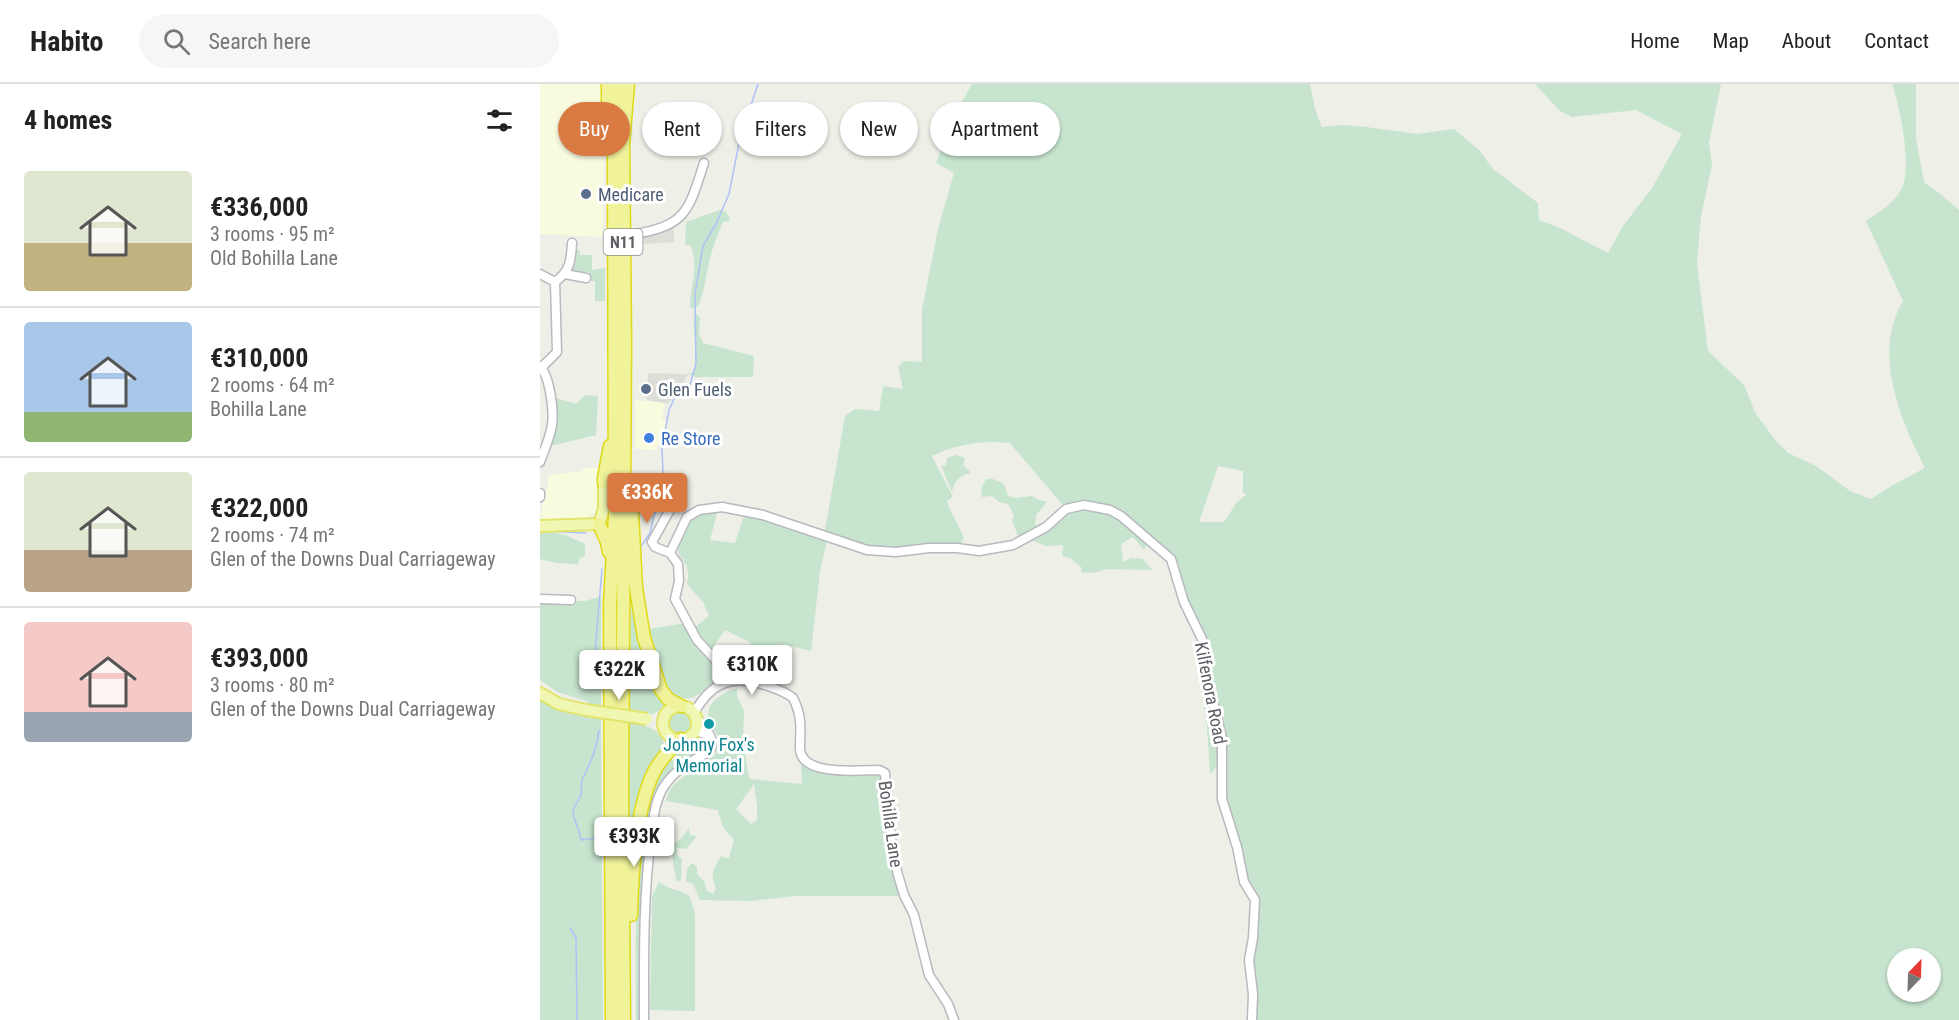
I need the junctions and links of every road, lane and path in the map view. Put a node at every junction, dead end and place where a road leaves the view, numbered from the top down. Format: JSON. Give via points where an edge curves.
{"nodes":[{"id":1,"x":608,"y":84,"type":"edge"},
{"id":2,"x":618,"y":84,"type":"edge"},
{"id":3,"x":628,"y":84,"type":"edge"},
{"id":4,"x":636,"y":84,"type":"edge"},
{"id":5,"x":704,"y":163,"type":"dead end"},
{"id":6,"x":614,"y":182,"type":"junction"},
{"id":7,"x":630,"y":235,"type":"junction"},
{"id":8,"x":572,"y":243,"type":"dead end"},
{"id":9,"x":540,"y":274,"type":"edge"},
{"id":10,"x":566,"y":274,"type":"junction"},
{"id":11,"x":586,"y":278,"type":"dead end"},
{"id":12,"x":555,"y":282,"type":"junction"},
{"id":13,"x":557,"y":352,"type":"junction"},
{"id":14,"x":568,"y":354,"type":"dead end"},
{"id":15,"x":541,"y":366,"type":"edge"},
{"id":16,"x":620,"y":405,"type":"junction"},
{"id":17,"x":540,"y":462,"type":"edge"},
{"id":18,"x":604,"y":483,"type":"joint"},
{"id":19,"x":672,"y":506,"type":"dead end"},
{"id":20,"x":599,"y":524,"type":"junction"},
{"id":21,"x":540,"y":526,"type":"edge"},
{"id":22,"x":670,"y":553,"type":"junction"},
{"id":23,"x":540,"y":599,"type":"edge"},
{"id":24,"x":571,"y":600,"type":"dead end"},
{"id":25,"x":610,"y":604,"type":"junction"},
{"id":26,"x":734,"y":680,"type":"junction"},
{"id":27,"x":540,"y":693,"type":"edge"},
{"id":28,"x":681,"y":706,"type":"junction"},
{"id":29,"x":695,"y":715,"type":"junction"},
{"id":30,"x":663,"y":723,"type":"junction"},
{"id":31,"x":695,"y":730,"type":"junction"},
{"id":32,"x":709,"y":736,"type":"junction"},
{"id":33,"x":681,"y":740,"type":"junction"},
{"id":34,"x":624,"y":991,"type":"junction"},
{"id":35,"x":612,"y":1020,"type":"edge"},
{"id":36,"x":624,"y":1020,"type":"edge"},
{"id":37,"x":644,"y":1020,"type":"edge"},
{"id":38,"x":954,"y":1020,"type":"edge"},
{"id":39,"x":1252,"y":1020,"type":"edge"}],
"edges":[{"from":1,"to":6,"type":"highway","number":"N11","via":[[609,158]]},
{"from":2,"to":6,"type":"highway","number":"N11"},
{"from":3,"to":16,"type":"highway","number":"N11","via":[[623,144]]},
{"from":4,"to":7,"type":"highway","number":"N11","via":[[629,168]]},
{"from":5,"to":7,"type":"street","via":[[685,213],[676,221]]},
{"from":6,"to":16,"type":"highway","number":"N11"},
{"from":7,"to":28,"type":"highway","number":"N11","via":[[629,453],[638,611],[661,690]]},
{"from":8,"to":10,"type":"street"},
{"from":9,"to":12,"type":"street"},
{"from":10,"to":11,"type":"street"},
{"from":10,"to":12,"type":"street"},
{"from":12,"to":13,"type":"street"},
{"from":13,"to":14,"type":"street"},
{"from":13,"to":15,"type":"street"},
{"from":15,"to":17,"type":"street","via":[[549,383],[552,425]]},
{"from":16,"to":18,"type":"highway","number":"N11"},
{"from":16,"to":25,"type":"highway","number":"N11"},
{"from":16,"to":34,"type":"highway","number":"N11"},
{"from":18,"to":20,"type":"main road","via":[[604,509]]},
{"from":19,"to":22,"type":"street","via":[[652,542]]},
{"from":20,"to":21,"type":"main road"},
{"from":20,"to":25,"type":"highway","number":"N11","via":[[609,549]]},
{"from":22,"to":26,"type":"street","via":[[680,571],[677,605],[697,640]]},
{"from":22,"to":39,"type":"street","name":"Kilfenora Road","via":[[683,522],[691,513],[707,507],[763,515],[867,549],[896,552],[949,548],[978,551],[1013,545],[1046,527],[1066,509],[1084,505],[1121,516],[1171,559],[1184,602],[1202,639],[1222,738],[1222,799],[1244,882],[1255,900],[1249,960]]},
{"from":23,"to":24,"type":"street"},
{"from":25,"to":35,"type":"highway","number":"N11"},
{"from":26,"to":29,"type":"street","via":[[711,690]]},
{"from":26,"to":38,"type":"street","name":"Bohilla Lane","via":[[763,684],[794,698],[801,717],[800,751],[812,766],[885,773],[898,875],[914,915],[929,975]]},
{"from":27,"to":30,"type":"main road","bridge":true,"via":[[559,704]]},
{"from":28,"to":29,"type":"main road"},
{"from":28,"to":30,"type":"main road","via":[[667,712]]},
{"from":29,"to":31,"type":"main road"},
{"from":29,"to":32,"type":"street"},
{"from":30,"to":33,"type":"main road","via":[[668,734]]},
{"from":31,"to":32,"type":"street"},
{"from":31,"to":33,"type":"main road"},
{"from":32,"to":37,"type":"street","via":[[709,752],[679,770],[665,784],[653,823],[645,896]]},
{"from":33,"to":34,"type":"highway","number":"N11","via":[[656,769],[644,804]]},
{"from":34,"to":36,"type":"highway","number":"N11"}]}
